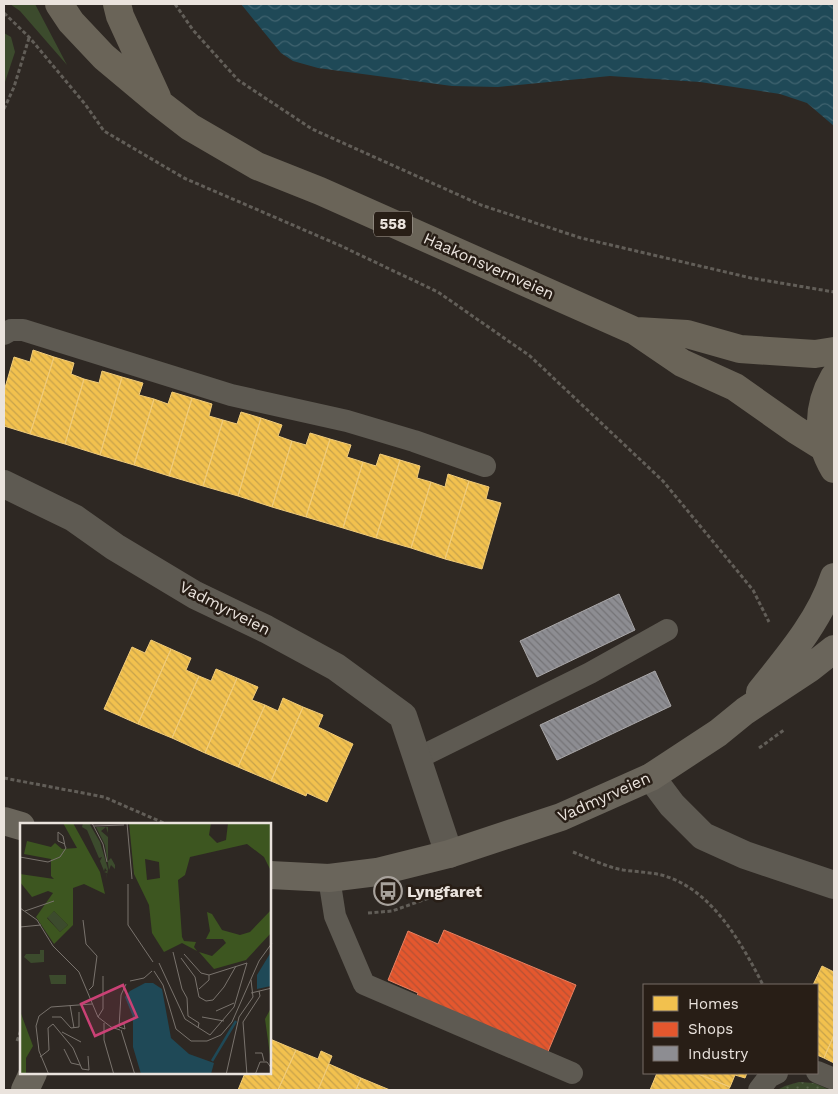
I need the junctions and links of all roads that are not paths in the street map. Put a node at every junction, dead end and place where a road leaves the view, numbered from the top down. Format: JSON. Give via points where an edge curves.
{"nodes":[{"id":1,"x":59,"y":4,"type":"edge"},
{"id":2,"x":117,"y":4,"type":"edge"},
{"id":3,"x":160,"y":103,"type":"junction"},
{"id":4,"x":636,"y":331,"type":"junction"},
{"id":5,"x":4,"y":334,"type":"edge"},
{"id":6,"x":834,"y":351,"type":"edge"},
{"id":7,"x":834,"y":377,"type":"edge"},
{"id":8,"x":832,"y":464,"type":"edge"},
{"id":9,"x":484,"y":466,"type":"dead end"},
{"id":10,"x":4,"y":484,"type":"edge"},
{"id":11,"x":834,"y":577,"type":"edge"},
{"id":12,"x":667,"y":630,"type":"dead end"},
{"id":13,"x":834,"y":649,"type":"edge"},
{"id":14,"x":745,"y":711,"type":"junction"},
{"id":15,"x":418,"y":758,"type":"junction"},
{"id":16,"x":651,"y":777,"type":"junction"},
{"id":17,"x":4,"y":822,"type":"edge"},
{"id":18,"x":20,"y":826,"type":"edge"},
{"id":19,"x":449,"y":854,"type":"junction"},
{"id":20,"x":271,"y":875,"type":"edge"},
{"id":21,"x":329,"y":878,"type":"junction"},
{"id":22,"x":834,"y":885,"type":"edge"},
{"id":23,"x":818,"y":1072,"type":"edge"},
{"id":24,"x":572,"y":1073,"type":"dead end"},
{"id":25,"x":33,"y":1074,"type":"edge"},
{"id":26,"x":775,"y":1074,"type":"edge"},
{"id":27,"x":834,"y":1079,"type":"edge"},
{"id":28,"x":25,"y":1090,"type":"edge"},
{"id":29,"x":759,"y":1090,"type":"edge"}],
"edges":[{"from":1,"to":3,"type":"main road","name":"Haakonsvernveien","number":"558","via":[[71,22],[104,57]]},
{"from":2,"to":3,"type":"main road","name":"Haakonsvernveien","number":"558"},
{"from":3,"to":4,"type":"main road","name":"Haakonsvernveien","number":"558","via":[[190,127],[257,166]]},
{"from":4,"to":6,"type":"main road","name":"Haakonsvernveien","number":"558","via":[[688,334],[740,349],[816,354]]},
{"from":4,"to":8,"type":"main road","name":"Haakonsvernveien","number":"558","via":[[682,363],[735,387],[796,430]]},
{"from":5,"to":9,"type":"lane","via":[[23,330],[231,395],[395,435]]},
{"from":7,"to":8,"type":"main road","number":"558","via":[[826,391],[820,419]]},
{"from":10,"to":15,"type":"street","name":"Vadmyrveien","via":[[74,518],[195,595],[336,667],[403,716]]},
{"from":11,"to":14,"type":"main road","name":"Vadmyrveien","via":[[828,595],[792,651]]},
{"from":12,"to":15,"type":"lane","via":[[590,673]]},
{"from":13,"to":14,"type":"main road","name":"Vadmyrveien"},
{"from":14,"to":16,"type":"main road","name":"Vadmyrveien"},
{"from":15,"to":19,"type":"street","name":"Vadmyrveien"},
{"from":16,"to":19,"type":"main road","name":"Vadmyrveien","via":[[561,818]]},
{"from":16,"to":22,"type":"street","via":[[672,806],[703,836],[745,855]]},
{"from":17,"to":18,"type":"main road"},
{"from":19,"to":21,"type":"main road","name":"Vadmyrveien","via":[[377,872]]},
{"from":20,"to":21,"type":"main road","name":"Vadmyrveien"},
{"from":21,"to":24,"type":"lane","via":[[334,916],[364,984]]},
{"from":23,"to":27,"type":"lane"},
{"from":25,"to":28,"type":"main road"},
{"from":26,"to":29,"type":"lane"}]}
